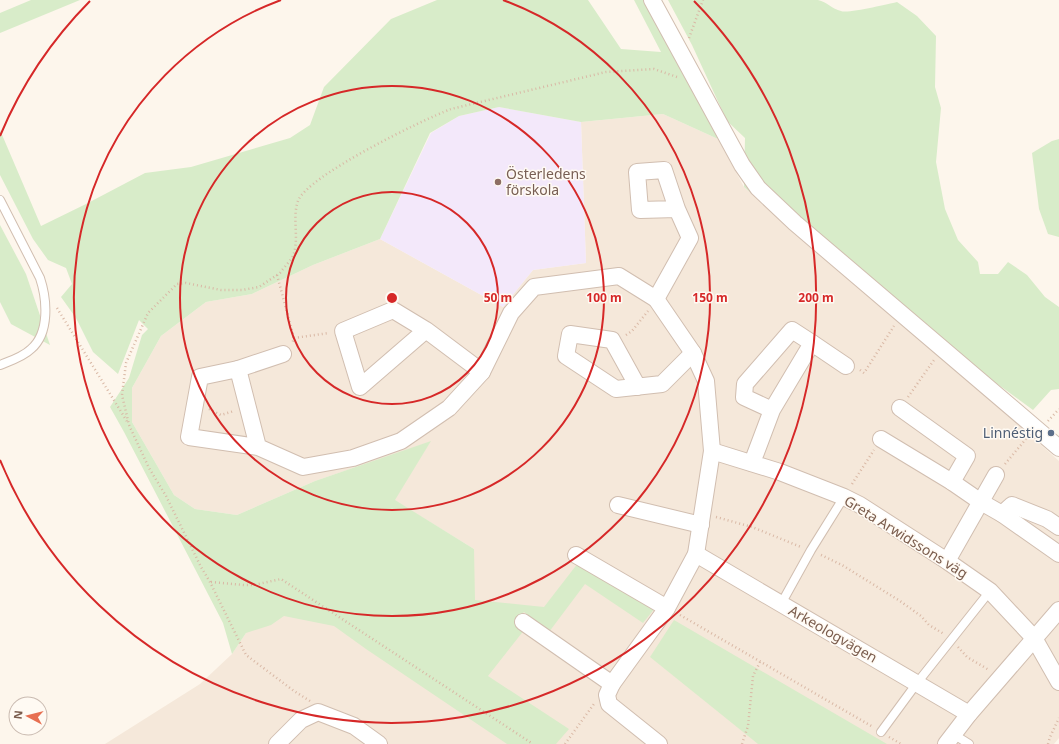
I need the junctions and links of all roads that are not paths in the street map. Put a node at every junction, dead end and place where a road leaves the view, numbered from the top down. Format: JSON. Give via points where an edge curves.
{"nodes":[{"id":1,"x":652,"y":0,"type":"edge"},
{"id":2,"x":0,"y":200,"type":"edge"},
{"id":3,"x":677,"y":209,"type":"dead end"},
{"id":4,"x":656,"y":299,"type":"junction"},
{"id":5,"x":426,"y":330,"type":"junction"},
{"id":6,"x":812,"y":343,"type":"junction"},
{"id":7,"x":693,"y":352,"type":"junction"},
{"id":8,"x":282,"y":354,"type":"road end"},
{"id":9,"x":0,"y":366,"type":"edge"},
{"id":10,"x":846,"y":366,"type":"road end"},
{"id":11,"x":238,"y":369,"type":"junction"},
{"id":12,"x":482,"y":372,"type":"junction"},
{"id":13,"x":638,"y":387,"type":"junction"},
{"id":14,"x":900,"y":408,"type":"dead end"},
{"id":15,"x":772,"y":410,"type":"junction"},
{"id":16,"x":881,"y":439,"type":"dead end"},
{"id":17,"x":258,"y":447,"type":"junction"},
{"id":18,"x":1059,"y":448,"type":"edge"},
{"id":19,"x":712,"y":451,"type":"junction"},
{"id":20,"x":752,"y":463,"type":"junction"},
{"id":21,"x":996,"y":475,"type":"road end"},
{"id":22,"x":952,"y":482,"type":"junction"},
{"id":23,"x":844,"y":496,"type":"junction"},
{"id":24,"x":981,"y":502,"type":"junction"},
{"id":25,"x":618,"y":505,"type":"dead end"},
{"id":26,"x":1002,"y":514,"type":"junction"},
{"id":27,"x":702,"y":519,"type":"junction"},
{"id":28,"x":1059,"y":527,"type":"edge"},
{"id":29,"x":696,"y":554,"type":"junction"},
{"id":30,"x":1059,"y":554,"type":"edge"},
{"id":31,"x":576,"y":555,"type":"dead end"},
{"id":32,"x":947,"y":561,"type":"junction"},
{"id":33,"x":990,"y":591,"type":"junction"},
{"id":34,"x":781,"y":604,"type":"junction"},
{"id":35,"x":667,"y":608,"type":"junction"},
{"id":36,"x":1059,"y":610,"type":"edge"},
{"id":37,"x":524,"y":622,"type":"dead end"},
{"id":38,"x":1034,"y":638,"type":"junction"},
{"id":39,"x":1059,"y":682,"type":"edge"},
{"id":40,"x":917,"y":683,"type":"junction"},
{"id":41,"x":610,"y":690,"type":"junction"},
{"id":42,"x":969,"y":714,"type":"junction"},
{"id":43,"x":881,"y":732,"type":"road end"},
{"id":44,"x":950,"y":739,"type":"edge"},
{"id":45,"x":277,"y":744,"type":"edge"},
{"id":46,"x":379,"y":744,"type":"edge"},
{"id":47,"x":658,"y":744,"type":"edge"},
{"id":48,"x":969,"y":744,"type":"edge"}],
"edges":[{"from":1,"to":18,"type":"street","via":[[742,165],[758,188],[795,223]]},
{"from":2,"to":9,"type":"lane","via":[[40,278],[45,309],[43,328],[35,345]]},
{"from":3,"to":4,"type":"street","via":[[690,238]]},
{"from":4,"to":7,"type":"street"},
{"from":4,"to":12,"type":"street","via":[[619,276],[534,287],[511,314]]},
{"from":5,"to":5,"type":"street","via":[[393,310],[344,331],[360,387]]},
{"from":5,"to":12,"type":"street"},
{"from":6,"to":10,"type":"street"},
{"from":6,"to":15,"type":"street"},
{"from":6,"to":15,"type":"street","via":[[792,330],[745,384],[744,398]]},
{"from":7,"to":13,"type":"street","via":[[662,384]]},
{"from":7,"to":19,"type":"street","via":[[706,381]]},
{"from":8,"to":11,"type":"street"},
{"from":11,"to":17,"type":"street"},
{"from":11,"to":17,"type":"street","via":[[200,377],[189,437]]},
{"from":12,"to":17,"type":"street","via":[[449,408],[401,441],[353,458],[303,467]]},
{"from":13,"to":13,"type":"street","via":[[616,389],[566,356],[570,334],[612,340]]},
{"from":14,"to":22,"type":"street","via":[[967,456]]},
{"from":15,"to":20,"type":"street"},
{"from":16,"to":22,"type":"street"},
{"from":19,"to":20,"type":"street","name":"Greta Arwidssons väg"},
{"from":19,"to":27,"type":"street"},
{"from":20,"to":23,"type":"street","name":"Greta Arwidssons väg"},
{"from":21,"to":24,"type":"street"},
{"from":22,"to":24,"type":"street"},
{"from":23,"to":32,"type":"street","name":"Greta Arwidssons väg"},
{"from":23,"to":34,"type":"lane"},
{"from":24,"to":26,"type":"street"},
{"from":24,"to":32,"type":"street"},
{"from":25,"to":27,"type":"street"},
{"from":26,"to":28,"type":"street","via":[[1012,505],[1047,519]]},
{"from":26,"to":30,"type":"street"},
{"from":27,"to":29,"type":"street"},
{"from":29,"to":34,"type":"street","name":"Arkeologvägen"},
{"from":29,"to":35,"type":"street"},
{"from":31,"to":35,"type":"street"},
{"from":32,"to":33,"type":"street","name":"Greta Arwidssons väg"},
{"from":33,"to":38,"type":"street","name":"Greta Arwidssons väg"},
{"from":33,"to":40,"type":"lane"},
{"from":34,"to":40,"type":"street","name":"Arkeologvägen"},
{"from":35,"to":41,"type":"street"},
{"from":36,"to":38,"type":"street"},
{"from":37,"to":41,"type":"street"},
{"from":38,"to":39,"type":"street","name":"Greta Arwidssons väg"},
{"from":38,"to":42,"type":"street"},
{"from":40,"to":42,"type":"street","name":"Arkeologvägen"},
{"from":40,"to":43,"type":"lane"},
{"from":41,"to":47,"type":"street","via":[[609,704]]},
{"from":42,"to":44,"type":"street"},
{"from":44,"to":48,"type":"lane"},
{"from":45,"to":46,"type":"street","via":[[301,720],[318,712],[354,726]]}]}
